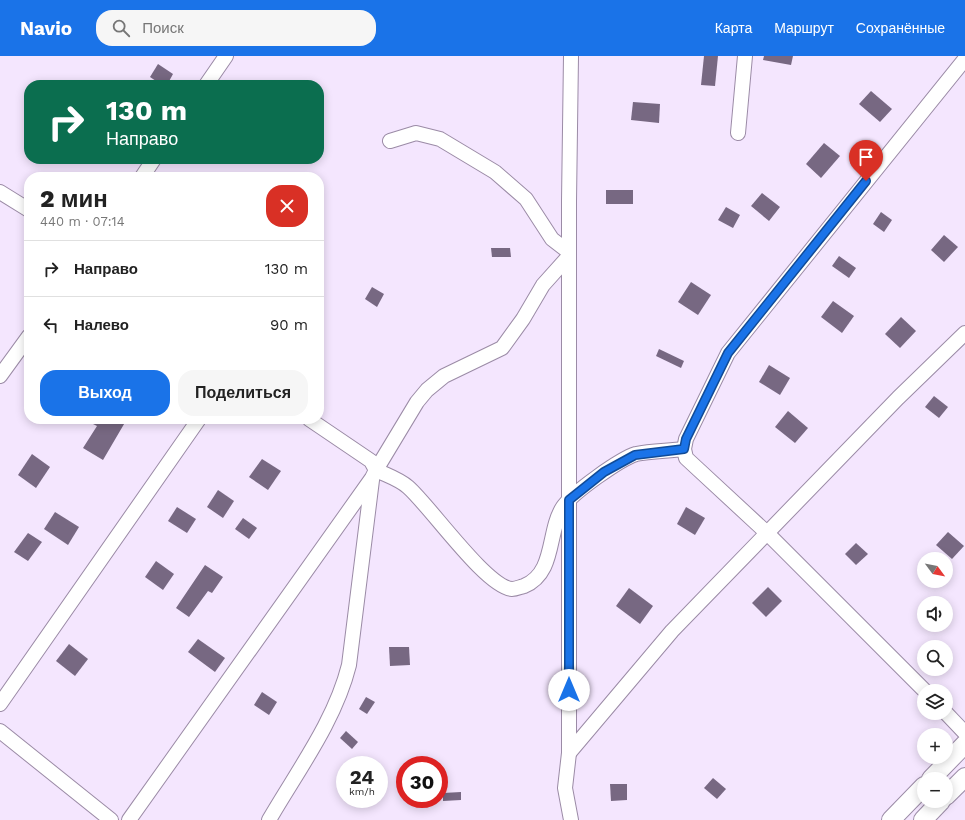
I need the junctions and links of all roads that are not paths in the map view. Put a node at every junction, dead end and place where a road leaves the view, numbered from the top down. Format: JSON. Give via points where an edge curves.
{"nodes":[{"id":1,"x":226,"y":56,"type":"edge"},
{"id":2,"x":571,"y":56,"type":"edge"},
{"id":3,"x":745,"y":56,"type":"edge"},
{"id":4,"x":965,"y":58,"type":"edge"},
{"id":5,"x":209,"y":80,"type":"edge"},
{"id":6,"x":738,"y":133,"type":"dead end"},
{"id":7,"x":390,"y":141,"type":"dead end"},
{"id":8,"x":0,"y":192,"type":"edge"},
{"id":9,"x":24,"y":207,"type":"edge"},
{"id":10,"x":569,"y":254,"type":"junction"},
{"id":11,"x":965,"y":334,"type":"edge"},
{"id":12,"x":24,"y":343,"type":"edge"},
{"id":13,"x":0,"y":376,"type":"edge"},
{"id":14,"x":196,"y":424,"type":"edge"},
{"id":15,"x":316,"y":424,"type":"edge"},
{"id":16,"x":684,"y":449,"type":"junction"},
{"id":17,"x":374,"y":474,"type":"junction"},
{"id":18,"x":569,"y":500,"type":"junction"},
{"id":19,"x":767,"y":533,"type":"junction"},
{"id":20,"x":918,"y":684,"type":"edge"},
{"id":21,"x":0,"y":704,"type":"edge"},
{"id":22,"x":953,"y":720,"type":"edge"},
{"id":23,"x":0,"y":732,"type":"edge"},
{"id":24,"x":965,"y":732,"type":"edge"},
{"id":25,"x":965,"y":744,"type":"edge"},
{"id":26,"x":568,"y":753,"type":"junction"},
{"id":27,"x":938,"y":772,"type":"edge"},
{"id":28,"x":965,"y":777,"type":"edge"},
{"id":29,"x":953,"y":789,"type":"edge"},
{"id":30,"x":917,"y":793,"type":"edge"},
{"id":31,"x":934,"y":808,"type":"edge"},
{"id":32,"x":111,"y":820,"type":"edge"},
{"id":33,"x":129,"y":820,"type":"edge"},
{"id":34,"x":269,"y":820,"type":"edge"},
{"id":35,"x":571,"y":820,"type":"edge"},
{"id":36,"x":891,"y":820,"type":"edge"},
{"id":37,"x":923,"y":820,"type":"edge"}],
"edges":[{"from":1,"to":5,"type":"street"},
{"from":2,"to":10,"type":"street"},
{"from":3,"to":6,"type":"street"},
{"from":4,"to":16,"type":"street","via":[[728,353],[686,439]]},
{"from":7,"to":10,"type":"street","via":[[416,133],[440,139],[495,172],[526,199],[552,239]]},
{"from":8,"to":9,"type":"street"},
{"from":10,"to":17,"type":"street","via":[[542,285],[502,348],[444,376],[417,402]]},
{"from":10,"to":18,"type":"street"},
{"from":11,"to":19,"type":"street","via":[[898,398]]},
{"from":12,"to":13,"type":"street"},
{"from":14,"to":21,"type":"street"},
{"from":15,"to":17,"type":"street","via":[[371,461]]},
{"from":16,"to":18,"type":"street","via":[[635,455],[604,472]]},
{"from":16,"to":19,"type":"street","via":[[686,458]]},
{"from":17,"to":18,"type":"street","via":[[407,486],[477,564],[502,587],[514,589],[527,584],[540,572],[551,549],[557,519]]},
{"from":17,"to":33,"type":"street"},
{"from":17,"to":34,"type":"street","via":[[349,665],[344,684],[334,710]]},
{"from":18,"to":26,"type":"street"},
{"from":19,"to":20,"type":"street"},
{"from":19,"to":26,"type":"street","via":[[672,632]]},
{"from":22,"to":24,"type":"street"},
{"from":23,"to":32,"type":"street"},
{"from":25,"to":27,"type":"main road"},
{"from":26,"to":35,"type":"street","via":[[565,788]]},
{"from":28,"to":29,"type":"main road"},
{"from":30,"to":36,"type":"main road"},
{"from":31,"to":37,"type":"main road"}]}
